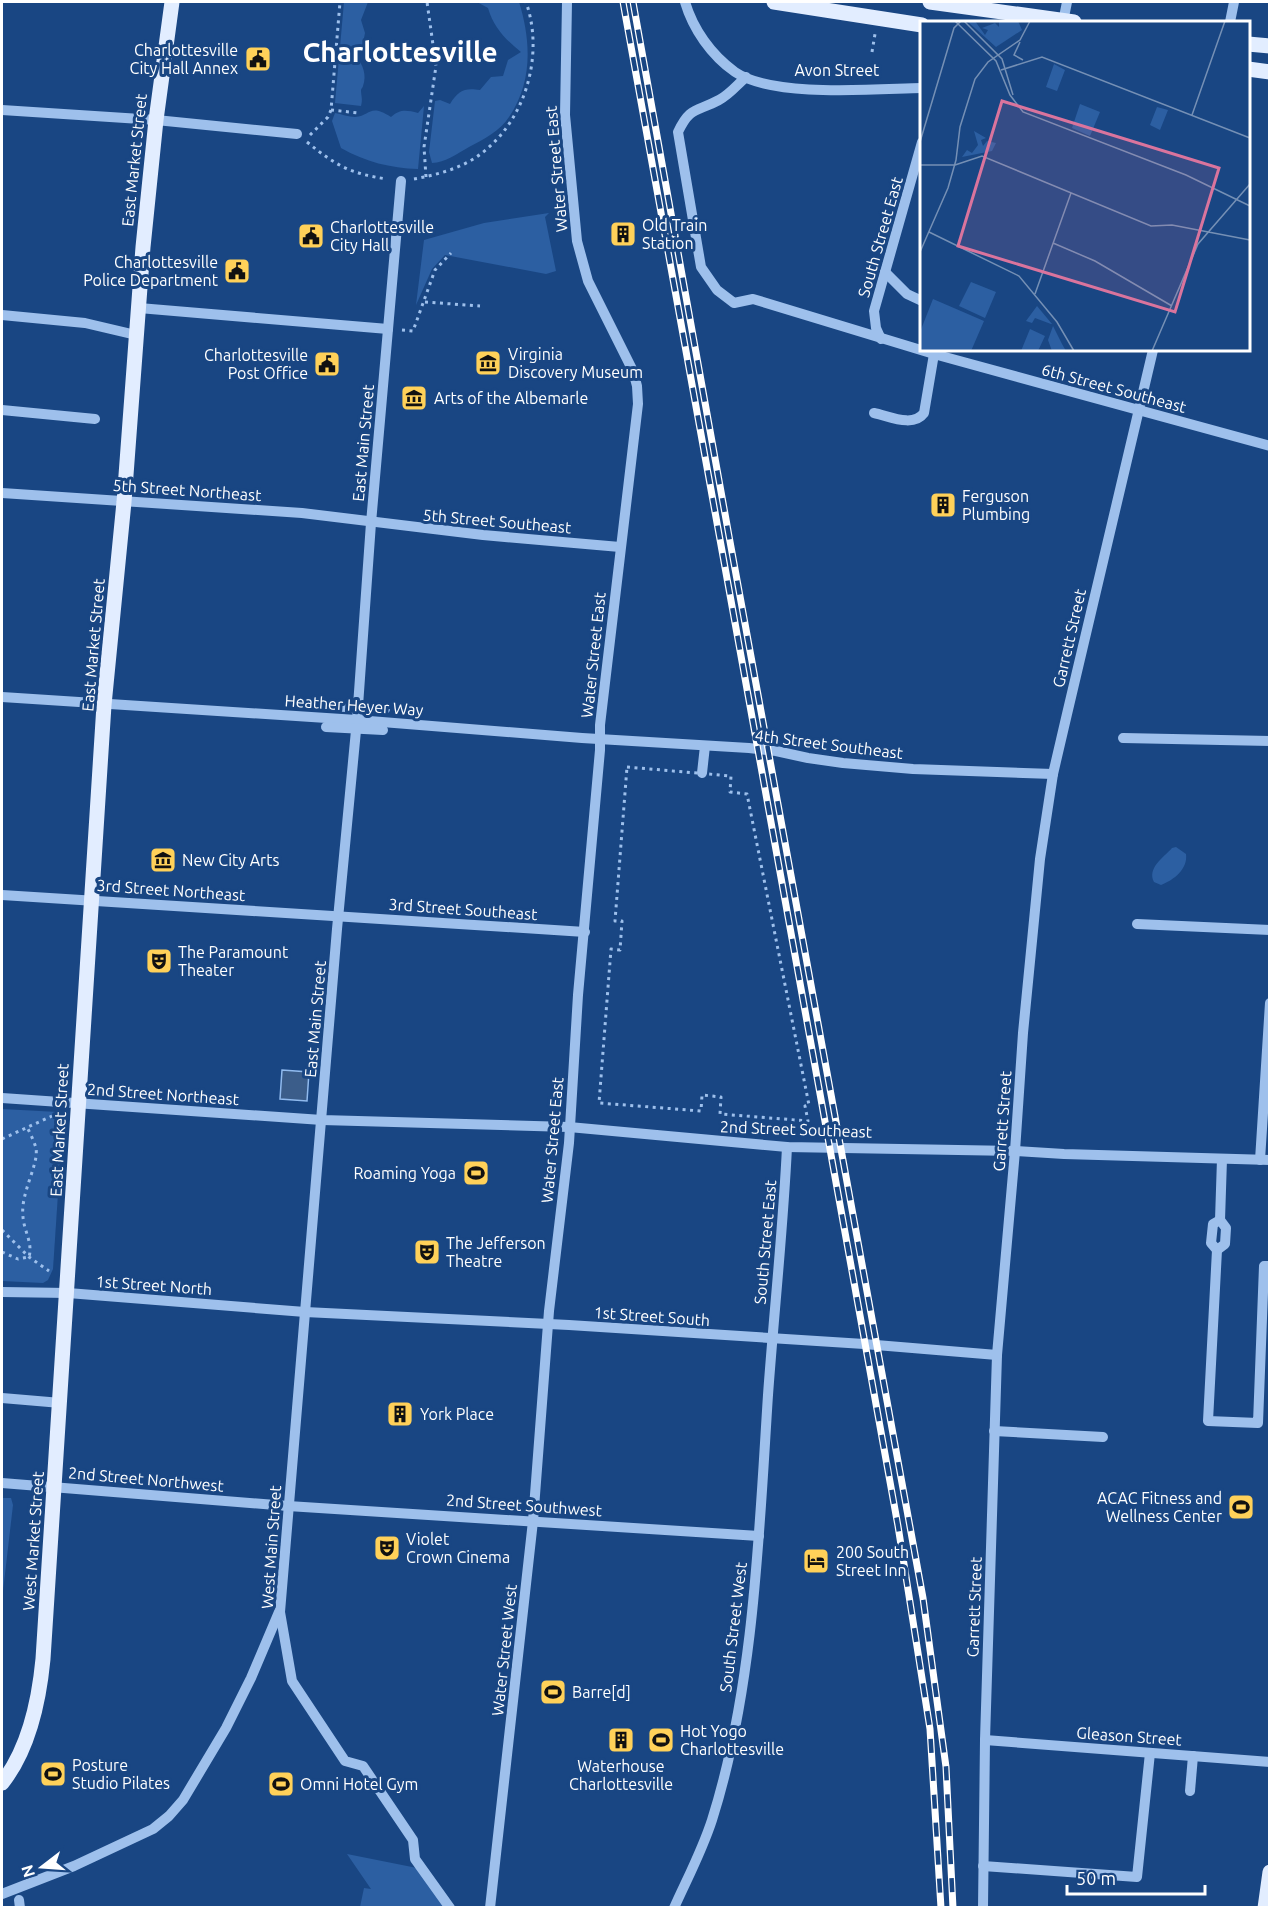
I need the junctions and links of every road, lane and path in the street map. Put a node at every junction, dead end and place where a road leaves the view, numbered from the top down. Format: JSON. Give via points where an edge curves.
{"nodes":[{"id":1,"x":172,"y":2,"type":"edge"},
{"id":2,"x":340,"y":2,"type":"edge"},
{"id":3,"x":427,"y":2,"type":"edge"},
{"id":4,"x":526,"y":2,"type":"edge"},
{"id":5,"x":567,"y":2,"type":"edge"},
{"id":6,"x":685,"y":2,"type":"edge"},
{"id":7,"x":774,"y":2,"type":"edge"},
{"id":8,"x":930,"y":2,"type":"edge"},
{"id":9,"x":1066,"y":2,"type":"edge"},
{"id":10,"x":1234,"y":2,"type":"edge"},
{"id":11,"x":1059,"y":21,"type":"edge"},
{"id":12,"x":1066,"y":21,"type":"edge"},
{"id":13,"x":1230,"y":21,"type":"edge"},
{"id":14,"x":873,"y":23,"type":"junction"},
{"id":15,"x":920,"y":24,"type":"edge"},
{"id":16,"x":1250,"y":44,"type":"edge"},
{"id":17,"x":1269,"y":46,"type":"edge"},
{"id":18,"x":872,"y":52,"type":"dead end"},
{"id":19,"x":1250,"y":69,"type":"edge"},
{"id":20,"x":1269,"y":72,"type":"edge"},
{"id":21,"x":746,"y":77,"type":"junction"},
{"id":22,"x":920,"y":88,"type":"edge"},
{"id":23,"x":2,"y":110,"type":"edge"},
{"id":24,"x":331,"y":110,"type":"junction"},
{"id":25,"x":358,"y":113,"type":"dead end"},
{"id":26,"x":156,"y":120,"type":"junction"},
{"id":27,"x":297,"y":134,"type":"dead end"},
{"id":28,"x":920,"y":146,"type":"edge"},
{"id":29,"x":426,"y":177,"type":"junction"},
{"id":30,"x":401,"y":181,"type":"junction"},
{"id":31,"x":451,"y":253,"type":"dead end"},
{"id":32,"x":885,"y":272,"type":"junction"},
{"id":33,"x":920,"y":300,"type":"edge"},
{"id":34,"x":424,"y":302,"type":"junction"},
{"id":35,"x":480,"y":306,"type":"dead end"},
{"id":36,"x":139,"y":308,"type":"junction"},
{"id":37,"x":2,"y":315,"type":"edge"},
{"id":38,"x":388,"y":329,"type":"junction"},
{"id":39,"x":136,"y":335,"type":"junction"},
{"id":40,"x":881,"y":339,"type":"junction"},
{"id":41,"x":920,"y":350,"type":"edge"},
{"id":42,"x":923,"y":351,"type":"edge"},
{"id":43,"x":1153,"y":351,"type":"edge"},
{"id":44,"x":934,"y":354,"type":"junction"},
{"id":45,"x":2,"y":410,"type":"edge"},
{"id":46,"x":1139,"y":411,"type":"junction"},
{"id":47,"x":874,"y":413,"type":"dead end"},
{"id":48,"x":94,"y":419,"type":"dead end"},
{"id":49,"x":1269,"y":446,"type":"edge"},
{"id":50,"x":2,"y":493,"type":"edge"},
{"id":51,"x":124,"y":502,"type":"junction"},
{"id":52,"x":371,"y":523,"type":"junction"},
{"id":53,"x":620,"y":547,"type":"junction"},
{"id":54,"x":2,"y":698,"type":"edge"},
{"id":55,"x":104,"y":705,"type":"junction"},
{"id":56,"x":328,"y":706,"type":"dead end"},
{"id":57,"x":358,"y":708,"type":"junction"},
{"id":58,"x":385,"y":709,"type":"dead end"},
{"id":59,"x":357,"y":724,"type":"junction"},
{"id":60,"x":326,"y":727,"type":"dead end"},
{"id":61,"x":382,"y":730,"type":"dead end"},
{"id":62,"x":1123,"y":738,"type":"dead end"},
{"id":63,"x":601,"y":739,"type":"junction"},
{"id":64,"x":1269,"y":741,"type":"edge"},
{"id":65,"x":705,"y":746,"type":"junction"},
{"id":66,"x":702,"y":773,"type":"junction"},
{"id":67,"x":1053,"y":774,"type":"junction"},
{"id":68,"x":2,"y":895,"type":"edge"},
{"id":69,"x":93,"y":899,"type":"junction"},
{"id":70,"x":339,"y":916,"type":"junction"},
{"id":71,"x":1137,"y":924,"type":"dead end"},
{"id":72,"x":1269,"y":930,"type":"edge"},
{"id":73,"x":585,"y":932,"type":"junction"},
{"id":74,"x":1269,"y":1004,"type":"edge"},
{"id":75,"x":2,"y":1098,"type":"edge"},
{"id":76,"x":79,"y":1103,"type":"junction"},
{"id":77,"x":322,"y":1120,"type":"junction"},
{"id":78,"x":42,"y":1121,"type":"dead end"},
{"id":79,"x":27,"y":1126,"type":"junction"},
{"id":80,"x":570,"y":1127,"type":"junction"},
{"id":81,"x":2,"y":1139,"type":"edge"},
{"id":82,"x":787,"y":1147,"type":"junction"},
{"id":83,"x":1015,"y":1151,"type":"junction"},
{"id":84,"x":1222,"y":1159,"type":"junction"},
{"id":85,"x":1265,"y":1160,"type":"edge"},
{"id":86,"x":2,"y":1230,"type":"edge"},
{"id":87,"x":2,"y":1252,"type":"edge"},
{"id":88,"x":29,"y":1257,"type":"junction"},
{"id":89,"x":1269,"y":1266,"type":"edge"},
{"id":90,"x":49,"y":1270,"type":"dead end"},
{"id":91,"x":2,"y":1292,"type":"edge"},
{"id":92,"x":68,"y":1293,"type":"junction"},
{"id":93,"x":305,"y":1312,"type":"junction"},
{"id":94,"x":548,"y":1324,"type":"junction"},
{"id":95,"x":772,"y":1339,"type":"junction"},
{"id":96,"x":996,"y":1355,"type":"junction"},
{"id":97,"x":2,"y":1398,"type":"edge"},
{"id":98,"x":61,"y":1403,"type":"junction"},
{"id":99,"x":994,"y":1431,"type":"junction"},
{"id":100,"x":1103,"y":1437,"type":"dead end"},
{"id":101,"x":2,"y":1483,"type":"edge"},
{"id":102,"x":56,"y":1486,"type":"junction"},
{"id":103,"x":288,"y":1506,"type":"junction"},
{"id":104,"x":533,"y":1521,"type":"junction"},
{"id":105,"x":759,"y":1536,"type":"junction"},
{"id":106,"x":280,"y":1612,"type":"junction"},
{"id":107,"x":986,"y":1740,"type":"junction"},
{"id":108,"x":1150,"y":1753,"type":"junction"},
{"id":109,"x":1193,"y":1756,"type":"junction"},
{"id":110,"x":1269,"y":1762,"type":"edge"},
{"id":111,"x":2,"y":1783,"type":"edge"},
{"id":112,"x":1190,"y":1791,"type":"dead end"},
{"id":113,"x":983,"y":1866,"type":"junction"},
{"id":114,"x":1269,"y":1872,"type":"edge"},
{"id":115,"x":2,"y":1894,"type":"edge"},
{"id":116,"x":450,"y":1908,"type":"edge"},
{"id":117,"x":490,"y":1908,"type":"edge"},
{"id":118,"x":674,"y":1908,"type":"edge"},
{"id":119,"x":983,"y":1908,"type":"edge"},
{"id":120,"x":1264,"y":1908,"type":"edge"}],
"edges":[{"from":1,"to":26,"type":"main road","name":"East Market Street"},
{"from":2,"to":24,"type":"path"},
{"from":3,"to":29,"type":"path","via":[[436,66],[424,147]]},
{"from":4,"to":29,"type":"path","via":[[532,19],[534,58],[524,97],[504,131],[476,157]]},
{"from":5,"to":53,"type":"street","name":"Water Street East","via":[[565,115],[577,241],[588,281],[637,386]]},
{"from":6,"to":21,"type":"street","name":"Avon Street","via":[[701,37],[735,73]]},
{"from":7,"to":14,"type":"main road"},
{"from":8,"to":11,"type":"main road"},
{"from":9,"to":12,"type":"street"},
{"from":10,"to":13,"type":"street"},
{"from":14,"to":15,"type":"main road"},
{"from":14,"to":18,"type":"path"},
{"from":16,"to":17,"type":"main road"},
{"from":19,"to":20,"type":"main road"},
{"from":21,"to":22,"type":"street","name":"Avon Street","via":[[800,90]]},
{"from":21,"to":40,"type":"street","name":"6th Street Southeast","via":[[720,100],[685,117],[678,132],[701,267],[717,290],[734,303],[753,299]]},
{"from":23,"to":26,"type":"street"},
{"from":24,"to":25,"type":"path"},
{"from":24,"to":30,"type":"path","via":[[324,123],[303,138],[331,162],[365,176]]},
{"from":26,"to":27,"type":"street"},
{"from":26,"to":36,"type":"main road","name":"East Market Street"},
{"from":28,"to":32,"type":"street","name":"South Street East"},
{"from":29,"to":30,"type":"path"},
{"from":30,"to":38,"type":"street","name":"East Main Street"},
{"from":31,"to":34,"type":"path","via":[[435,270]]},
{"from":32,"to":33,"type":"street"},
{"from":32,"to":40,"type":"street","name":"South Street East","via":[[873,318]]},
{"from":34,"to":35,"type":"path"},
{"from":34,"to":38,"type":"path","via":[[414,331]]},
{"from":36,"to":38,"type":"street"},
{"from":36,"to":39,"type":"main road","name":"East Market Street"},
{"from":37,"to":39,"type":"street","via":[[85,323]]},
{"from":38,"to":52,"type":"street","name":"East Main Street"},
{"from":39,"to":51,"type":"main road","name":"East Market Street"},
{"from":40,"to":41,"type":"street","name":"6th Street Southeast"},
{"from":42,"to":44,"type":"street","name":"6th Street Southeast"},
{"from":43,"to":46,"type":"street","name":"Garrett Street"},
{"from":44,"to":46,"type":"street","name":"6th Street Southeast"},
{"from":44,"to":47,"type":"street","via":[[920,419],[911,421]]},
{"from":45,"to":48,"type":"street"},
{"from":46,"to":49,"type":"street","name":"6th Street Southeast"},
{"from":46,"to":67,"type":"street","name":"Garrett Street"},
{"from":50,"to":51,"type":"street","name":"5th Street Northeast"},
{"from":51,"to":52,"type":"street","name":"5th Street Northeast","via":[[302,513]]},
{"from":51,"to":55,"type":"main road","name":"East Market Street"},
{"from":52,"to":53,"type":"street","name":"5th Street Southeast"},
{"from":52,"to":57,"type":"street","name":"East Main Street"},
{"from":53,"to":63,"type":"street","name":"Water Street East"},
{"from":54,"to":55,"type":"street","name":"Heather Heyer Way"},
{"from":55,"to":59,"type":"street","name":"Heather Heyer Way"},
{"from":55,"to":69,"type":"main road","name":"East Market Street"},
{"from":56,"to":57,"type":"street"},
{"from":57,"to":58,"type":"street"},
{"from":57,"to":59,"type":"street","name":"East Main Street"},
{"from":59,"to":60,"type":"street"},
{"from":59,"to":61,"type":"street"},
{"from":59,"to":63,"type":"street","name":"Heather Heyer Way"},
{"from":59,"to":70,"type":"street","name":"East Main Street"},
{"from":62,"to":64,"type":"street"},
{"from":63,"to":65,"type":"street","name":"4th Street Southeast"},
{"from":63,"to":73,"type":"street","name":"Water Street East"},
{"from":65,"to":66,"type":"street"},
{"from":65,"to":67,"type":"street","name":"4th Street Southeast","via":[[776,751],[914,770]]},
{"from":66,"to":66,"type":"path","via":[[627,767],[615,921],[622,921],[620,950],[611,949],[599,1103],[701,1111],[702,1095],[721,1097],[720,1114],[808,1121],[805,1106],[809,1105],[747,794],[730,792],[731,776]]},
{"from":67,"to":83,"type":"street","name":"Garrett Street","via":[[1038,882]]},
{"from":68,"to":69,"type":"street","name":"3rd Street Northeast"},
{"from":69,"to":70,"type":"street","name":"3rd Street Northeast"},
{"from":69,"to":76,"type":"main road","name":"East Market Street"},
{"from":70,"to":73,"type":"street","name":"3rd Street Southeast"},
{"from":70,"to":77,"type":"street","name":"East Main Street"},
{"from":71,"to":72,"type":"street"},
{"from":73,"to":80,"type":"street","name":"Water Street East"},
{"from":74,"to":85,"type":"street"},
{"from":75,"to":76,"type":"street","name":"2nd Street Northeast"},
{"from":76,"to":77,"type":"street","name":"2nd Street Northeast"},
{"from":76,"to":92,"type":"main road","name":"East Market Street"},
{"from":77,"to":80,"type":"street","name":"2nd Street Southeast"},
{"from":77,"to":93,"type":"street","name":"East Main Street"},
{"from":78,"to":79,"type":"path"},
{"from":79,"to":81,"type":"path"},
{"from":79,"to":88,"type":"path","via":[[36,1149],[23,1196]]},
{"from":80,"to":82,"type":"street","name":"2nd Street Southeast"},
{"from":80,"to":94,"type":"street","name":"Water Street East"},
{"from":82,"to":83,"type":"street","name":"2nd Street Southeast"},
{"from":82,"to":95,"type":"street","name":"South Street East"},
{"from":83,"to":84,"type":"street","name":"2nd Street Southeast"},
{"from":83,"to":96,"type":"street","name":"Garrett Street"},
{"from":84,"to":85,"type":"street","name":"2nd Street Southeast"},
{"from":84,"to":89,"type":"street","via":[[1220,1220],[1213,1224],[1211,1242],[1217,1250],[1209,1421],[1258,1423],[1264,1266]]},
{"from":86,"to":88,"type":"path"},
{"from":87,"to":88,"type":"path","via":[[18,1259]]},
{"from":88,"to":90,"type":"path"},
{"from":91,"to":92,"type":"street","name":"1st Street North"},
{"from":92,"to":93,"type":"street","name":"1st Street North"},
{"from":92,"to":98,"type":"main road","name":"West Market Street"},
{"from":93,"to":94,"type":"street","name":"1st Street South"},
{"from":93,"to":103,"type":"street","name":"West Main Street"},
{"from":94,"to":95,"type":"street","name":"1st Street South"},
{"from":94,"to":104,"type":"street","name":"Water Street West"},
{"from":95,"to":96,"type":"street","name":"1st Street South"},
{"from":95,"to":105,"type":"street","name":"South Street West"},
{"from":96,"to":99,"type":"street","name":"Garrett Street"},
{"from":97,"to":98,"type":"street"},
{"from":98,"to":102,"type":"main road","name":"West Market Street"},
{"from":99,"to":100,"type":"street"},
{"from":99,"to":107,"type":"street","name":"Garrett Street"},
{"from":101,"to":102,"type":"street","name":"2nd Street Northwest"},
{"from":102,"to":103,"type":"street","name":"2nd Street Northwest"},
{"from":102,"to":111,"type":"main road","name":"West Market Street","via":[[40,1687],[21,1750]]},
{"from":103,"to":104,"type":"street","name":"2nd Street Southwest"},
{"from":103,"to":106,"type":"street","name":"West Main Street"},
{"from":104,"to":105,"type":"street","name":"2nd Street Southwest"},
{"from":104,"to":117,"type":"street","name":"Water Street West"},
{"from":105,"to":118,"type":"street","name":"South Street West","via":[[740,1702],[725,1772],[711,1821]]},
{"from":106,"to":115,"type":"street","via":[[226,1728],[183,1800],[169,1816],[153,1828],[74,1866]]},
{"from":106,"to":116,"type":"street","name":"West Main Street","via":[[292,1681],[345,1761],[363,1766],[413,1840],[415,1859]]},
{"from":107,"to":108,"type":"street","name":"Gleason Street"},
{"from":107,"to":113,"type":"street","name":"Garrett Street"},
{"from":108,"to":109,"type":"street","name":"Gleason Street"},
{"from":108,"to":113,"type":"street","via":[[1137,1877]]},
{"from":109,"to":110,"type":"street","name":"Gleason Street"},
{"from":109,"to":112,"type":"street"},
{"from":113,"to":119,"type":"street","name":"Garrett Street"},
{"from":114,"to":120,"type":"main road"}]}
